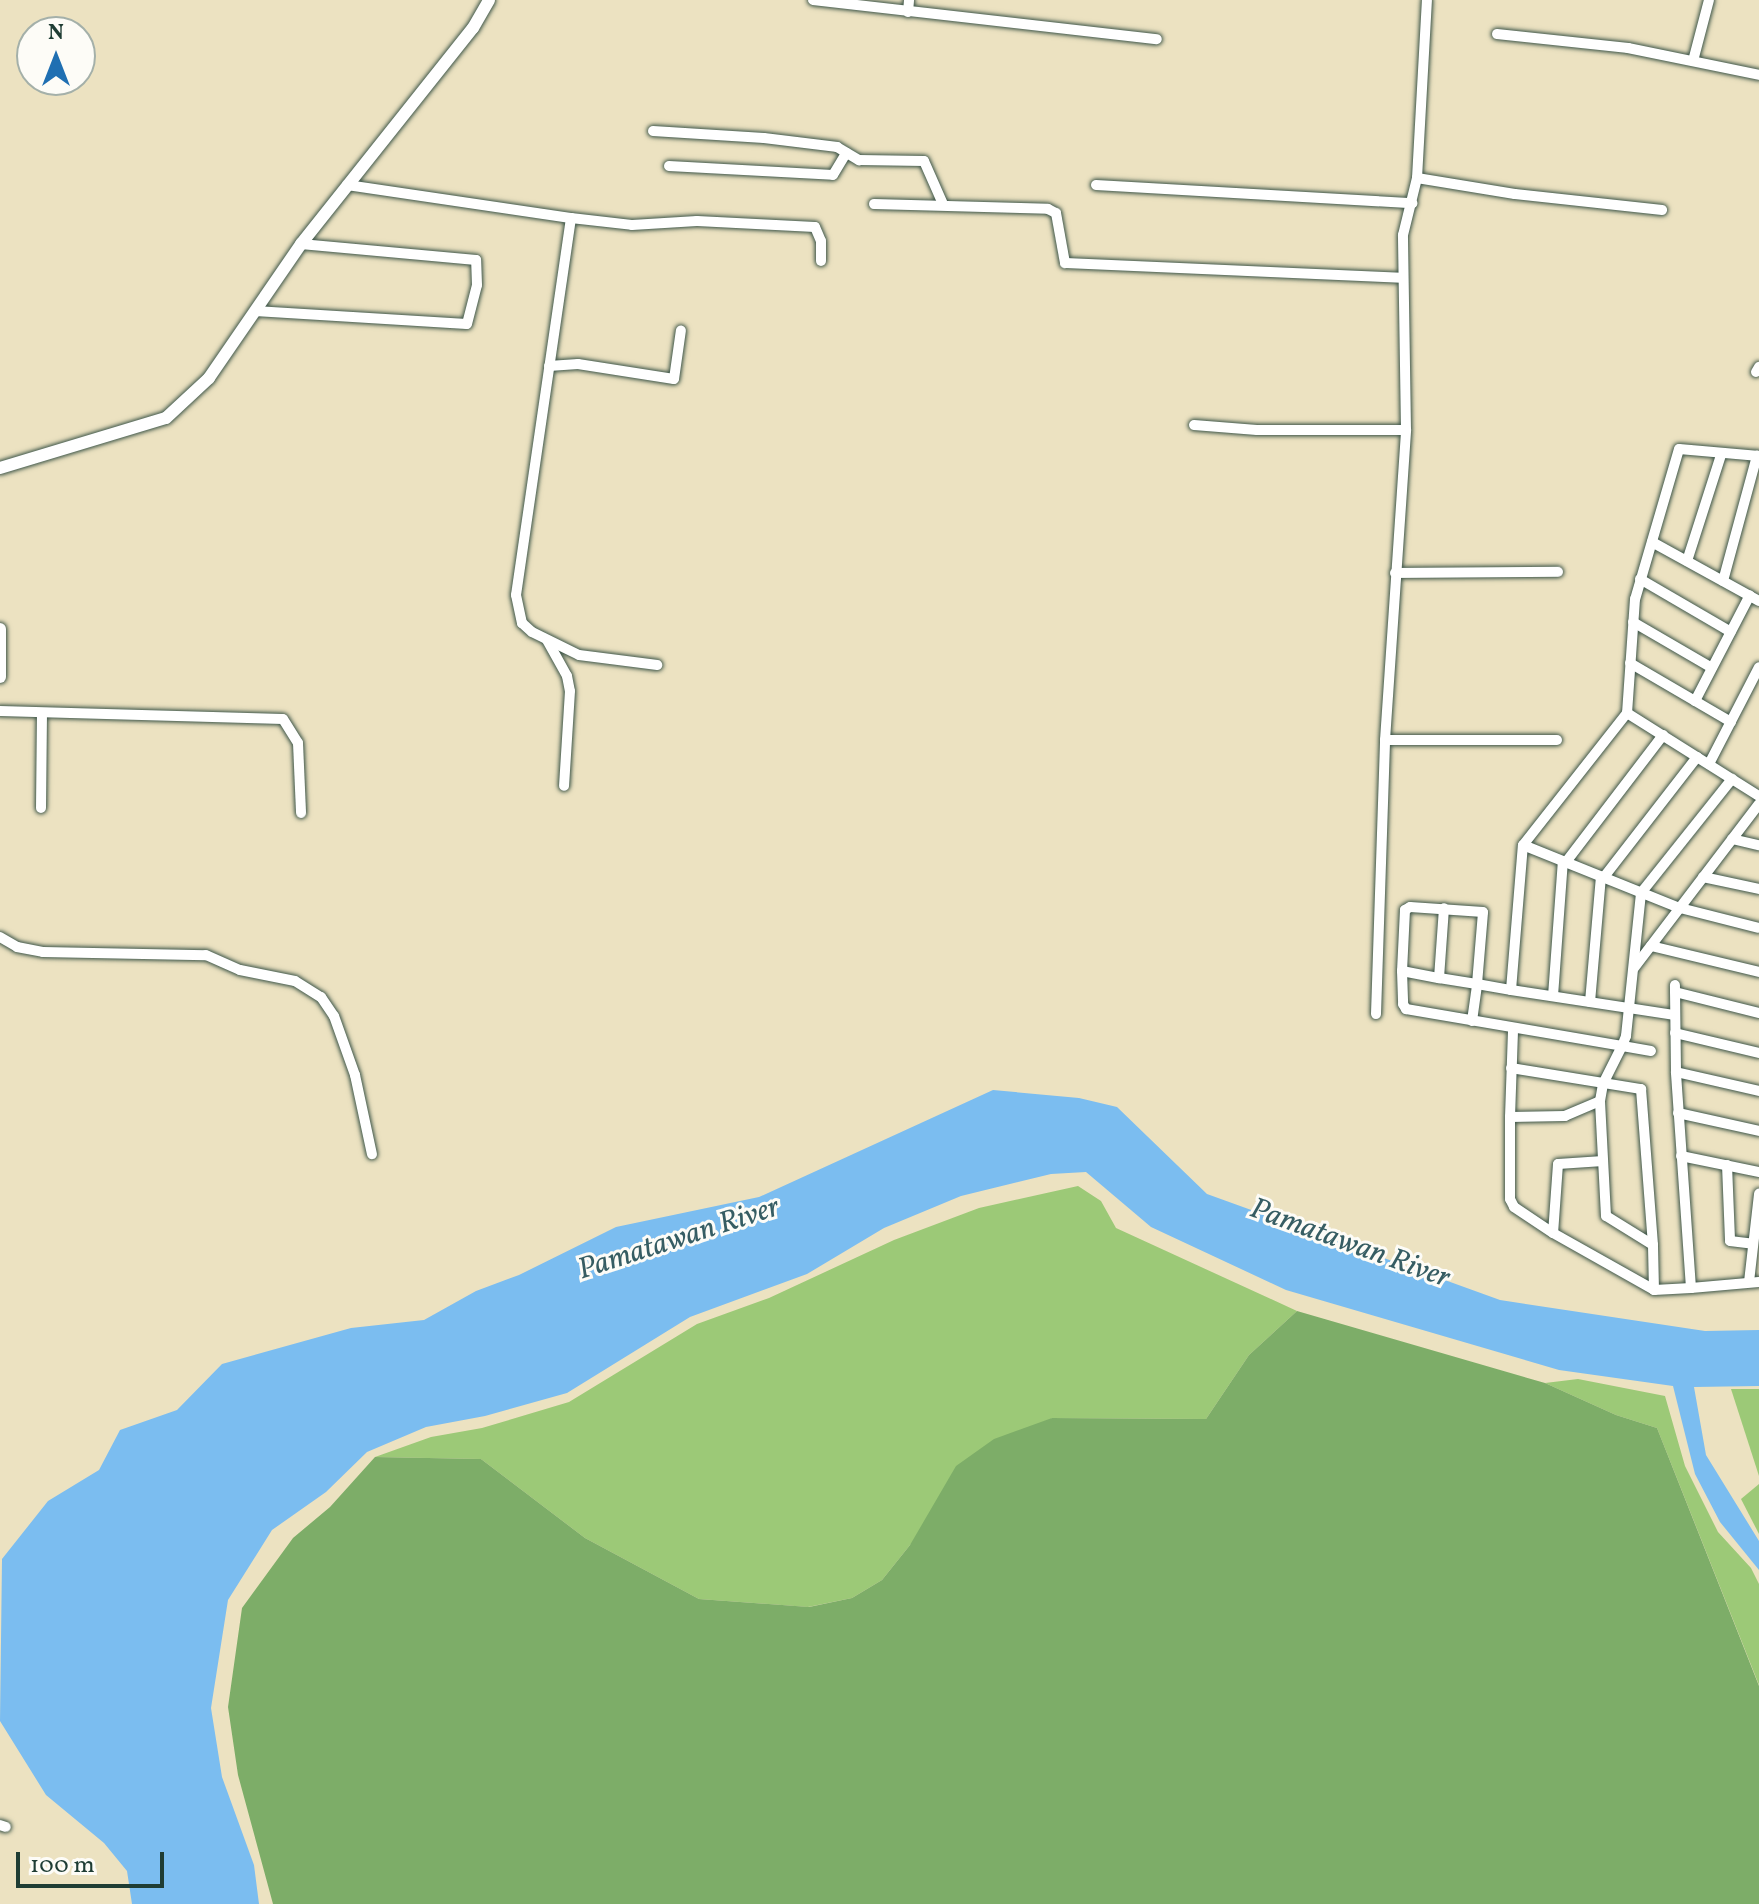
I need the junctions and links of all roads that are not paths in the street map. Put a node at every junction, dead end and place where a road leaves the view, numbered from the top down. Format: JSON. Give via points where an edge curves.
{"nodes":[{"id":1,"x":489,"y":0,"type":"edge"},
{"id":2,"x":813,"y":0,"type":"edge"},
{"id":3,"x":909,"y":0,"type":"edge"},
{"id":4,"x":1427,"y":0,"type":"edge"},
{"id":5,"x":1709,"y":0,"type":"edge"},
{"id":6,"x":908,"y":12,"type":"junction"},
{"id":7,"x":1497,"y":34,"type":"dead end"},
{"id":8,"x":1157,"y":39,"type":"dead end"},
{"id":9,"x":1693,"y":61,"type":"junction"},
{"id":10,"x":1759,"y":75,"type":"edge"},
{"id":11,"x":653,"y":131,"type":"dead end"},
{"id":12,"x":846,"y":153,"type":"junction"},
{"id":13,"x":669,"y":166,"type":"dead end"},
{"id":14,"x":1417,"y":178,"type":"junction"},
{"id":15,"x":347,"y":185,"type":"junction"},
{"id":16,"x":1096,"y":185,"type":"dead end"},
{"id":17,"x":1412,"y":203,"type":"junction"},
{"id":18,"x":874,"y":204,"type":"dead end"},
{"id":19,"x":943,"y":204,"type":"junction"},
{"id":20,"x":1662,"y":210,"type":"dead end"},
{"id":21,"x":571,"y":218,"type":"junction"},
{"id":22,"x":301,"y":244,"type":"junction"},
{"id":23,"x":821,"y":261,"type":"dead end"},
{"id":24,"x":1402,"y":278,"type":"junction"},
{"id":25,"x":255,"y":311,"type":"junction"},
{"id":26,"x":681,"y":330,"type":"dead end"},
{"id":27,"x":549,"y":366,"type":"junction"},
{"id":28,"x":1194,"y":425,"type":"dead end"},
{"id":29,"x":1406,"y":430,"type":"junction"},
{"id":30,"x":1721,"y":455,"type":"junction"},
{"id":31,"x":1758,"y":456,"type":"edge"},
{"id":32,"x":0,"y":468,"type":"edge"},
{"id":33,"x":1652,"y":542,"type":"junction"},
{"id":34,"x":1687,"y":561,"type":"junction"},
{"id":35,"x":1558,"y":572,"type":"dead end"},
{"id":36,"x":1395,"y":573,"type":"junction"},
{"id":37,"x":1640,"y":579,"type":"junction"},
{"id":38,"x":1723,"y":581,"type":"junction"},
{"id":39,"x":1756,"y":597,"type":"edge"},
{"id":40,"x":1633,"y":622,"type":"junction"},
{"id":41,"x":0,"y":629,"type":"edge"},
{"id":42,"x":1731,"y":632,"type":"junction"},
{"id":43,"x":546,"y":639,"type":"junction"},
{"id":44,"x":1630,"y":663,"type":"junction"},
{"id":45,"x":657,"y":665,"type":"dead end"},
{"id":46,"x":1759,"y":667,"type":"edge"},
{"id":47,"x":1712,"y":668,"type":"junction"},
{"id":48,"x":0,"y":677,"type":"edge"},
{"id":49,"x":1695,"y":701,"type":"junction"},
{"id":50,"x":0,"y":711,"type":"edge"},
{"id":51,"x":1627,"y":713,"type":"junction"},
{"id":52,"x":42,"y":714,"type":"junction"},
{"id":53,"x":1731,"y":722,"type":"junction"},
{"id":54,"x":1663,"y":735,"type":"junction"},
{"id":55,"x":1385,"y":740,"type":"junction"},
{"id":56,"x":1557,"y":740,"type":"dead end"},
{"id":57,"x":1697,"y":757,"type":"junction"},
{"id":58,"x":1709,"y":764,"type":"junction"},
{"id":59,"x":1732,"y":779,"type":"junction"},
{"id":60,"x":564,"y":786,"type":"dead end"},
{"id":61,"x":1759,"y":796,"type":"edge"},
{"id":62,"x":1759,"y":804,"type":"edge"},
{"id":63,"x":41,"y":808,"type":"dead end"},
{"id":64,"x":301,"y":813,"type":"dead end"},
{"id":65,"x":1732,"y":839,"type":"junction"},
{"id":66,"x":1523,"y":845,"type":"junction"},
{"id":67,"x":1759,"y":845,"type":"edge"},
{"id":68,"x":1564,"y":862,"type":"junction"},
{"id":69,"x":1603,"y":877,"type":"junction"},
{"id":70,"x":1703,"y":877,"type":"junction"},
{"id":71,"x":1759,"y":889,"type":"edge"},
{"id":72,"x":1641,"y":893,"type":"junction"},
{"id":73,"x":1444,"y":908,"type":"junction"},
{"id":74,"x":1680,"y":908,"type":"junction"},
{"id":75,"x":1759,"y":928,"type":"edge"},
{"id":76,"x":0,"y":937,"type":"edge"},
{"id":77,"x":1651,"y":946,"type":"junction"},
{"id":78,"x":1633,"y":969,"type":"junction"},
{"id":79,"x":1402,"y":971,"type":"junction"},
{"id":80,"x":1759,"y":972,"type":"edge"},
{"id":81,"x":1439,"y":978,"type":"junction"},
{"id":82,"x":1477,"y":984,"type":"junction"},
{"id":83,"x":1511,"y":990,"type":"junction"},
{"id":84,"x":1553,"y":996,"type":"junction"},
{"id":85,"x":1590,"y":1002,"type":"junction"},
{"id":86,"x":1629,"y":1008,"type":"junction"},
{"id":87,"x":1759,"y":1013,"type":"edge"},
{"id":88,"x":1376,"y":1014,"type":"dead end"},
{"id":89,"x":1675,"y":1015,"type":"junction"},
{"id":90,"x":1472,"y":1021,"type":"junction"},
{"id":91,"x":1513,"y":1029,"type":"junction"},
{"id":92,"x":1675,"y":1033,"type":"junction"},
{"id":93,"x":1622,"y":1046,"type":"junction"},
{"id":94,"x":1651,"y":1051,"type":"dead end"},
{"id":95,"x":1759,"y":1053,"type":"edge"},
{"id":96,"x":1511,"y":1068,"type":"junction"},
{"id":97,"x":1676,"y":1072,"type":"junction"},
{"id":98,"x":1603,"y":1084,"type":"junction"},
{"id":99,"x":1759,"y":1091,"type":"edge"},
{"id":100,"x":1600,"y":1101,"type":"junction"},
{"id":101,"x":1678,"y":1113,"type":"junction"},
{"id":102,"x":1510,"y":1117,"type":"junction"},
{"id":103,"x":1759,"y":1131,"type":"edge"},
{"id":104,"x":372,"y":1154,"type":"dead end"},
{"id":105,"x":1681,"y":1156,"type":"junction"},
{"id":106,"x":1603,"y":1161,"type":"junction"},
{"id":107,"x":1727,"y":1165,"type":"junction"},
{"id":108,"x":1759,"y":1172,"type":"edge"},
{"id":109,"x":1759,"y":1194,"type":"edge"},
{"id":110,"x":1553,"y":1233,"type":"junction"},
{"id":111,"x":1753,"y":1244,"type":"junction"},
{"id":112,"x":1653,"y":1245,"type":"junction"},
{"id":113,"x":1754,"y":1282,"type":"edge"},
{"id":114,"x":1691,"y":1288,"type":"junction"},
{"id":115,"x":1654,"y":1290,"type":"junction"}],
"edges":[{"from":1,"to":15,"type":"street","via":[[473,28]]},
{"from":2,"to":6,"type":"street"},
{"from":3,"to":6,"type":"street"},
{"from":4,"to":14,"type":"street"},
{"from":5,"to":9,"type":"street"},
{"from":6,"to":8,"type":"street"},
{"from":7,"to":9,"type":"street","via":[[1628,48]]},
{"from":9,"to":10,"type":"street"},
{"from":11,"to":12,"type":"street","via":[[778,139],[837,147]]},
{"from":12,"to":13,"type":"street","via":[[833,175]]},
{"from":12,"to":19,"type":"street","via":[[859,160],[924,161]]},
{"from":14,"to":17,"type":"street"},
{"from":14,"to":20,"type":"street"},
{"from":15,"to":21,"type":"street"},
{"from":15,"to":22,"type":"street"},
{"from":16,"to":17,"type":"street"},
{"from":17,"to":24,"type":"street","via":[[1403,235]]},
{"from":18,"to":19,"type":"street"},
{"from":19,"to":24,"type":"street","via":[[1048,209],[1056,213],[1065,263]]},
{"from":21,"to":23,"type":"street","via":[[632,225],[697,221],[815,227]]},
{"from":21,"to":27,"type":"street"},
{"from":22,"to":25,"type":"street"},
{"from":22,"to":25,"type":"street","via":[[476,260],[477,285],[467,324]]},
{"from":24,"to":29,"type":"street"},
{"from":25,"to":32,"type":"street","via":[[209,378],[166,418]]},
{"from":26,"to":27,"type":"street","via":[[674,379],[578,364]]},
{"from":27,"to":43,"type":"street","via":[[516,595],[522,623]]},
{"from":28,"to":29,"type":"street"},
{"from":29,"to":36,"type":"street"},
{"from":30,"to":31,"type":"street"},
{"from":30,"to":33,"type":"street","via":[[1679,449]]},
{"from":30,"to":34,"type":"street"},
{"from":31,"to":38,"type":"street"},
{"from":33,"to":34,"type":"street"},
{"from":33,"to":37,"type":"street"},
{"from":34,"to":38,"type":"street"},
{"from":35,"to":36,"type":"street"},
{"from":36,"to":55,"type":"street"},
{"from":37,"to":40,"type":"street"},
{"from":37,"to":42,"type":"street"},
{"from":38,"to":39,"type":"street"},
{"from":39,"to":42,"type":"street"},
{"from":40,"to":44,"type":"street"},
{"from":40,"to":47,"type":"street"},
{"from":41,"to":48,"type":"street"},
{"from":42,"to":47,"type":"street"},
{"from":43,"to":45,"type":"street","via":[[579,655]]},
{"from":43,"to":60,"type":"street","via":[[570,691]]},
{"from":44,"to":49,"type":"street"},
{"from":44,"to":51,"type":"street"},
{"from":46,"to":53,"type":"street"},
{"from":47,"to":49,"type":"street"},
{"from":49,"to":53,"type":"street"},
{"from":50,"to":52,"type":"street"},
{"from":51,"to":54,"type":"street"},
{"from":51,"to":66,"type":"street"},
{"from":52,"to":63,"type":"street"},
{"from":52,"to":64,"type":"street","via":[[283,719],[298,743]]},
{"from":53,"to":58,"type":"street"},
{"from":54,"to":57,"type":"street"},
{"from":54,"to":68,"type":"street"},
{"from":55,"to":56,"type":"street"},
{"from":55,"to":88,"type":"street"},
{"from":57,"to":58,"type":"street"},
{"from":57,"to":69,"type":"street"},
{"from":58,"to":59,"type":"street"},
{"from":59,"to":61,"type":"street"},
{"from":59,"to":72,"type":"street"},
{"from":62,"to":65,"type":"street"},
{"from":65,"to":67,"type":"street"},
{"from":65,"to":70,"type":"street"},
{"from":66,"to":68,"type":"street"},
{"from":66,"to":83,"type":"street"},
{"from":68,"to":69,"type":"street"},
{"from":68,"to":84,"type":"street"},
{"from":69,"to":72,"type":"street"},
{"from":69,"to":85,"type":"street"},
{"from":70,"to":71,"type":"street"},
{"from":70,"to":74,"type":"street"},
{"from":72,"to":74,"type":"street"},
{"from":72,"to":78,"type":"street"},
{"from":73,"to":79,"type":"street","via":[[1405,910]]},
{"from":73,"to":81,"type":"street"},
{"from":73,"to":82,"type":"street","via":[[1483,912]]},
{"from":74,"to":75,"type":"street"},
{"from":74,"to":77,"type":"street"},
{"from":76,"to":104,"type":"street","via":[[43,952],[206,955],[240,970],[295,981],[321,997],[334,1016],[355,1075]]},
{"from":77,"to":78,"type":"street"},
{"from":77,"to":80,"type":"street"},
{"from":78,"to":86,"type":"street"},
{"from":79,"to":81,"type":"street"},
{"from":79,"to":90,"type":"street","via":[[1406,1009]]},
{"from":81,"to":82,"type":"street"},
{"from":82,"to":83,"type":"street"},
{"from":82,"to":90,"type":"street"},
{"from":83,"to":84,"type":"street"},
{"from":84,"to":85,"type":"street"},
{"from":85,"to":86,"type":"street"},
{"from":86,"to":89,"type":"street"},
{"from":86,"to":93,"type":"street"},
{"from":87,"to":89,"type":"street","via":[[1675,988]]},
{"from":89,"to":92,"type":"street"},
{"from":90,"to":91,"type":"street"},
{"from":91,"to":93,"type":"street"},
{"from":91,"to":96,"type":"street"},
{"from":92,"to":95,"type":"street"},
{"from":92,"to":97,"type":"street"},
{"from":93,"to":94,"type":"street"},
{"from":93,"to":98,"type":"street"},
{"from":96,"to":98,"type":"street"},
{"from":96,"to":102,"type":"street"},
{"from":97,"to":99,"type":"street"},
{"from":97,"to":101,"type":"street"},
{"from":98,"to":100,"type":"street"},
{"from":98,"to":112,"type":"street","via":[[1643,1091]]},
{"from":100,"to":102,"type":"street","via":[[1565,1116]]},
{"from":100,"to":106,"type":"street"},
{"from":101,"to":103,"type":"street"},
{"from":101,"to":105,"type":"street"},
{"from":102,"to":110,"type":"street","via":[[1510,1199]]},
{"from":105,"to":107,"type":"street"},
{"from":105,"to":114,"type":"street"},
{"from":106,"to":110,"type":"street","via":[[1558,1164]]},
{"from":106,"to":112,"type":"street","via":[[1606,1216]]},
{"from":107,"to":108,"type":"street"},
{"from":107,"to":111,"type":"street","via":[[1730,1241]]},
{"from":109,"to":111,"type":"street"},
{"from":110,"to":115,"type":"street"},
{"from":111,"to":113,"type":"street"},
{"from":112,"to":115,"type":"street"},
{"from":113,"to":114,"type":"street"},
{"from":114,"to":115,"type":"street"}]}
